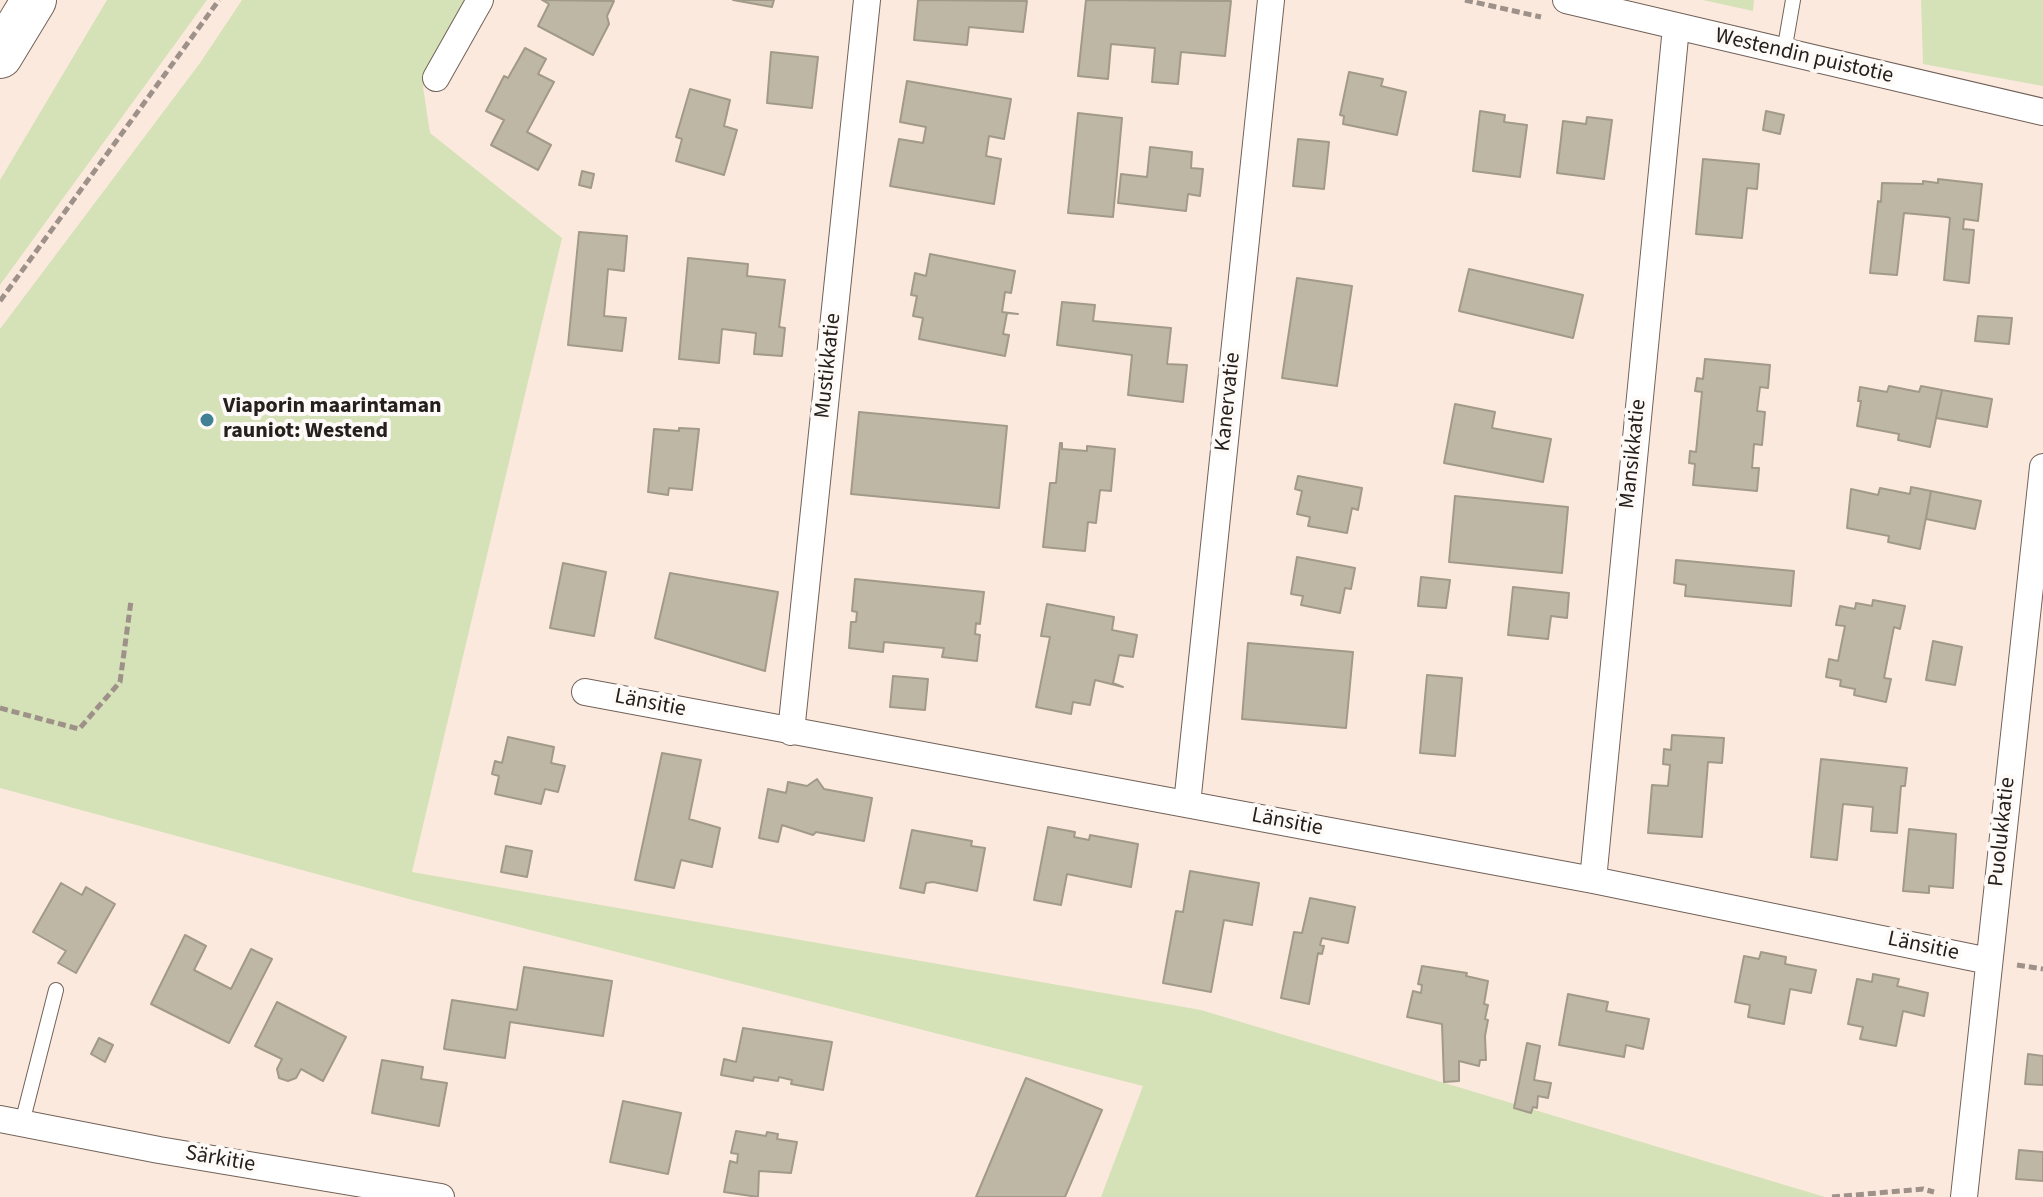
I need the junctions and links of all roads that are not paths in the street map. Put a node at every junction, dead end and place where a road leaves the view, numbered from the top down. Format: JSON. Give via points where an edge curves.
{"nodes":[{"id":1,"x":34,"y":0,"type":"edge"},
{"id":2,"x":480,"y":0,"type":"edge"},
{"id":3,"x":867,"y":0,"type":"edge"},
{"id":4,"x":1271,"y":0,"type":"edge"},
{"id":5,"x":1566,"y":0,"type":"edge"},
{"id":6,"x":1793,"y":0,"type":"edge"},
{"id":7,"x":1676,"y":27,"type":"junction"},
{"id":8,"x":1784,"y":52,"type":"junction"},
{"id":9,"x":0,"y":56,"type":"edge"},
{"id":10,"x":436,"y":78,"type":"dead end"},
{"id":11,"x":2043,"y":112,"type":"edge"},
{"id":12,"x":2043,"y":467,"type":"edge"},
{"id":13,"x":585,"y":692,"type":"dead end"},
{"id":14,"x":791,"y":732,"type":"junction"},
{"id":15,"x":1187,"y":804,"type":"junction"},
{"id":16,"x":1593,"y":880,"type":"junction"},
{"id":17,"x":1989,"y":961,"type":"junction"},
{"id":18,"x":56,"y":990,"type":"dead end"},
{"id":19,"x":11,"y":1121,"type":"edge"},
{"id":20,"x":1954,"y":1196,"type":"edge"},
{"id":21,"x":441,"y":1197,"type":"edge"}],
"edges":[{"from":1,"to":9,"type":"highway"},
{"from":2,"to":10,"type":"street"},
{"from":3,"to":14,"type":"street","name":"Mustikkatie"},
{"from":4,"to":15,"type":"street","name":"Kanervatie"},
{"from":5,"to":7,"type":"street","name":"Westendin puistotie"},
{"from":6,"to":8,"type":"lane"},
{"from":7,"to":8,"type":"street","name":"Westendin puistotie"},
{"from":7,"to":16,"type":"street","name":"Mansikkatie"},
{"from":8,"to":11,"type":"street","name":"Westendin puistotie"},
{"from":12,"to":17,"type":"street","name":"Puolukkatie"},
{"from":13,"to":14,"type":"street","name":"Länsitie"},
{"from":14,"to":15,"type":"street","name":"Länsitie"},
{"from":15,"to":16,"type":"street","name":"Länsitie"},
{"from":16,"to":17,"type":"street","name":"Länsitie"},
{"from":17,"to":20,"type":"street","name":"Puolukkatie"},
{"from":18,"to":19,"type":"lane"},
{"from":19,"to":21,"type":"street","name":"Särkitie"}]}
